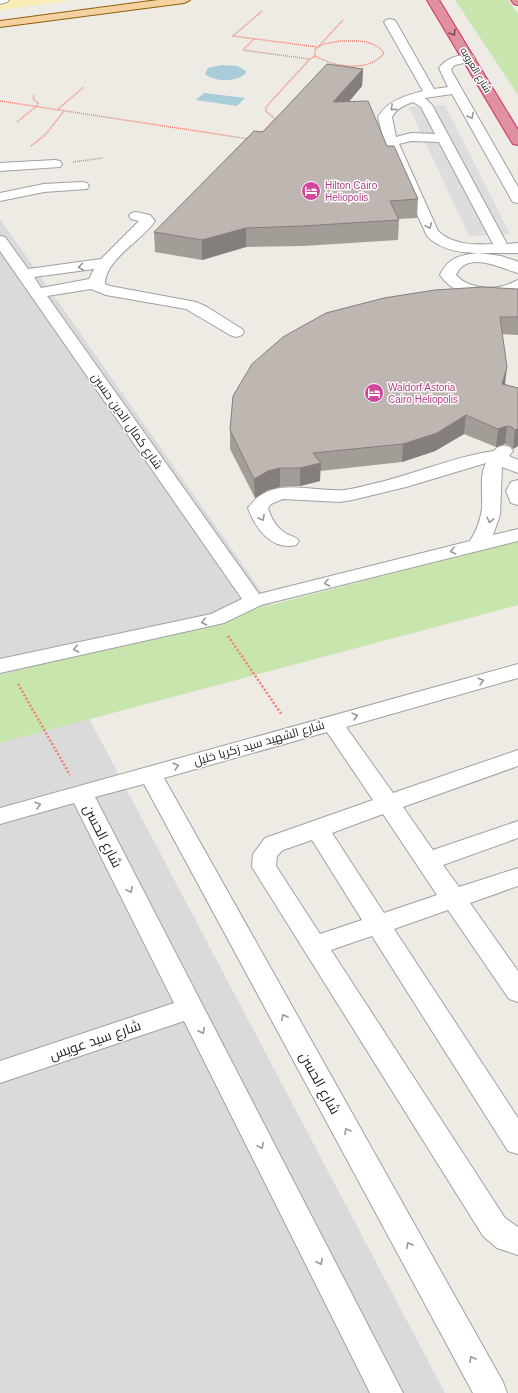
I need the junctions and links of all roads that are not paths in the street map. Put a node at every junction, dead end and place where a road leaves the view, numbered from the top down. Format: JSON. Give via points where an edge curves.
{"nodes":[{"id":1,"x":3,"y":0,"type":"edge"},
{"id":2,"x":123,"y":0,"type":"edge"},
{"id":3,"x":184,"y":0,"type":"edge"},
{"id":4,"x":433,"y":0,"type":"edge"},
{"id":5,"x":0,"y":1,"type":"edge"},
{"id":6,"x":135,"y":3,"type":"edge"},
{"id":7,"x":0,"y":17,"type":"edge"},
{"id":8,"x":390,"y":22,"type":"dead end"},
{"id":9,"x":0,"y":24,"type":"edge"},
{"id":10,"x":468,"y":58,"type":"junction"},
{"id":11,"x":457,"y":89,"type":"junction"},
{"id":12,"x":431,"y":94,"type":"junction"},
{"id":13,"x":415,"y":97,"type":"junction"},
{"id":14,"x":444,"y":138,"type":"junction"},
{"id":15,"x":518,"y":141,"type":"edge"},
{"id":16,"x":391,"y":142,"type":"junction"},
{"id":17,"x":55,"y":164,"type":"dead end"},
{"id":18,"x":0,"y":167,"type":"edge"},
{"id":19,"x":82,"y":186,"type":"dead end"},
{"id":20,"x":0,"y":197,"type":"edge"},
{"id":21,"x":518,"y":199,"type":"edge"},
{"id":22,"x":136,"y":216,"type":"dead end"},
{"id":23,"x":0,"y":240,"type":"edge"},
{"id":24,"x":444,"y":243,"type":"junction"},
{"id":25,"x":512,"y":248,"type":"edge"},
{"id":26,"x":105,"y":263,"type":"junction"},
{"id":27,"x":516,"y":267,"type":"edge"},
{"id":28,"x":449,"y":269,"type":"junction"},
{"id":29,"x":24,"y":274,"type":"junction"},
{"id":30,"x":96,"y":283,"type":"junction"},
{"id":31,"x":517,"y":286,"type":"edge"},
{"id":32,"x":37,"y":293,"type":"junction"},
{"id":33,"x":236,"y":332,"type":"dead end"},
{"id":34,"x":498,"y":460,"type":"junction"},
{"id":35,"x":518,"y":467,"type":"edge"},
{"id":36,"x":518,"y":486,"type":"edge"},
{"id":37,"x":518,"y":499,"type":"edge"},
{"id":38,"x":518,"y":535,"type":"edge"},
{"id":39,"x":294,"y":539,"type":"dead end"},
{"id":40,"x":477,"y":545,"type":"junction"},
{"id":41,"x":254,"y":601,"type":"junction"},
{"id":42,"x":3,"y":665,"type":"edge"},
{"id":43,"x":518,"y":671,"type":"edge"},
{"id":44,"x":332,"y":723,"type":"junction"},
{"id":45,"x":518,"y":758,"type":"edge"},
{"id":46,"x":150,"y":774,"type":"junction"},
{"id":47,"x":81,"y":793,"type":"junction"},
{"id":48,"x":387,"y":804,"type":"junction"},
{"id":49,"x":0,"y":816,"type":"edge"},
{"id":50,"x":317,"y":829,"type":"junction"},
{"id":51,"x":518,"y":829,"type":"edge"},
{"id":52,"x":427,"y":860,"type":"junction"},
{"id":53,"x":518,"y":877,"type":"edge"},
{"id":54,"x":453,"y":899,"type":"junction"},
{"id":55,"x":378,"y":924,"type":"junction"},
{"id":56,"x":314,"y":946,"type":"junction"},
{"id":57,"x":518,"y":992,"type":"edge"},
{"id":58,"x":190,"y":1008,"type":"junction"},
{"id":59,"x":0,"y":1072,"type":"edge"},
{"id":60,"x":518,"y":1142,"type":"edge"},
{"id":61,"x":518,"y":1241,"type":"edge"},
{"id":62,"x":387,"y":1393,"type":"edge"},
{"id":63,"x":491,"y":1393,"type":"edge"}],
"edges":[{"from":1,"to":5,"type":"street"},
{"from":2,"to":7,"type":"main road"},
{"from":3,"to":6,"type":"main road"},
{"from":4,"to":10,"type":"highway","name":"شارع العروبه","one_way":true},
{"from":6,"to":9,"type":"main road"},
{"from":8,"to":12,"type":"street"},
{"from":10,"to":11,"type":"street","via":[[451,62],[445,68]]},
{"from":10,"to":15,"type":"highway","name":"شارع العروبه"},
{"from":11,"to":12,"type":"street"},
{"from":11,"to":21,"type":"street","one_way":true},
{"from":12,"to":13,"type":"street"},
{"from":13,"to":14,"type":"street","via":[[426,105]]},
{"from":13,"to":16,"type":"street","one_way":true,"via":[[391,108],[385,117]]},
{"from":14,"to":16,"type":"street","via":[[417,137]]},
{"from":14,"to":25,"type":"street"},
{"from":16,"to":24,"type":"street","one_way":true,"via":[[432,233]]},
{"from":17,"to":18,"type":"street"},
{"from":19,"to":20,"type":"street","via":[[44,188]]},
{"from":22,"to":26,"type":"street","via":[[148,221]]},
{"from":23,"to":29,"type":"street","name":"شارع كمال الدين حسين"},
{"from":24,"to":25,"type":"street","via":[[469,248]]},
{"from":24,"to":28,"type":"street"},
{"from":25,"to":27,"type":"street","via":[[518,254]]},
{"from":26,"to":29,"type":"street","one_way":true},
{"from":26,"to":30,"type":"street"},
{"from":27,"to":28,"type":"street","via":[[496,260],[476,258],[454,264]]},
{"from":28,"to":31,"type":"street","via":[[451,281],[469,290],[495,292]]},
{"from":29,"to":32,"type":"street","name":"شارع كمال الدين حسين"},
{"from":30,"to":32,"type":"street"},
{"from":30,"to":33,"type":"street","via":[[106,290],[190,305]]},
{"from":32,"to":41,"type":"street","name":"شارع كمال الدين حسين"},
{"from":34,"to":35,"type":"street"},
{"from":34,"to":39,"type":"street","via":[[483,472],[409,485],[363,504],[342,501],[321,505],[287,500],[273,509]]},
{"from":34,"to":40,"type":"street","one_way":true,"via":[[492,517]]},
{"from":36,"to":37,"type":"street","via":[[515,491]]},
{"from":38,"to":40,"type":"street"},
{"from":40,"to":41,"type":"street","one_way":true},
{"from":41,"to":42,"type":"street","one_way":true,"via":[[216,619]]},
{"from":44,"to":43,"type":"street","name":"شارع الشهيد سيد زكريا خليل","one_way":true},
{"from":46,"to":44,"type":"street","name":"شارع الشهيد سيد زكريا خليل","one_way":true},
{"from":44,"to":48,"type":"street"},
{"from":45,"to":48,"type":"street"},
{"from":46,"to":47,"type":"street","name":"شارع الشهيد سيد زكريا خليل"},
{"from":63,"to":46,"type":"street","name":"شارع الحسن","one_way":true},
{"from":49,"to":47,"type":"street","name":"شارع الشهيد سيد زكريا خليل","one_way":true},
{"from":47,"to":58,"type":"street","name":"شارع الحسن","one_way":true},
{"from":48,"to":50,"type":"street"},
{"from":48,"to":52,"type":"street"},
{"from":50,"to":55,"type":"street"},
{"from":50,"to":56,"type":"street","via":[[274,844],[264,855],[263,862],[264,868]]},
{"from":51,"to":52,"type":"street"},
{"from":52,"to":54,"type":"street"},
{"from":53,"to":54,"type":"street"},
{"from":54,"to":55,"type":"street"},
{"from":54,"to":57,"type":"street"},
{"from":55,"to":56,"type":"street"},
{"from":55,"to":60,"type":"street"},
{"from":56,"to":61,"type":"street","via":[[494,1227],[502,1235]]},
{"from":58,"to":59,"type":"street","name":"شارع سيد عويس"},
{"from":58,"to":62,"type":"street","name":"شارع الحسن","one_way":true}]}
